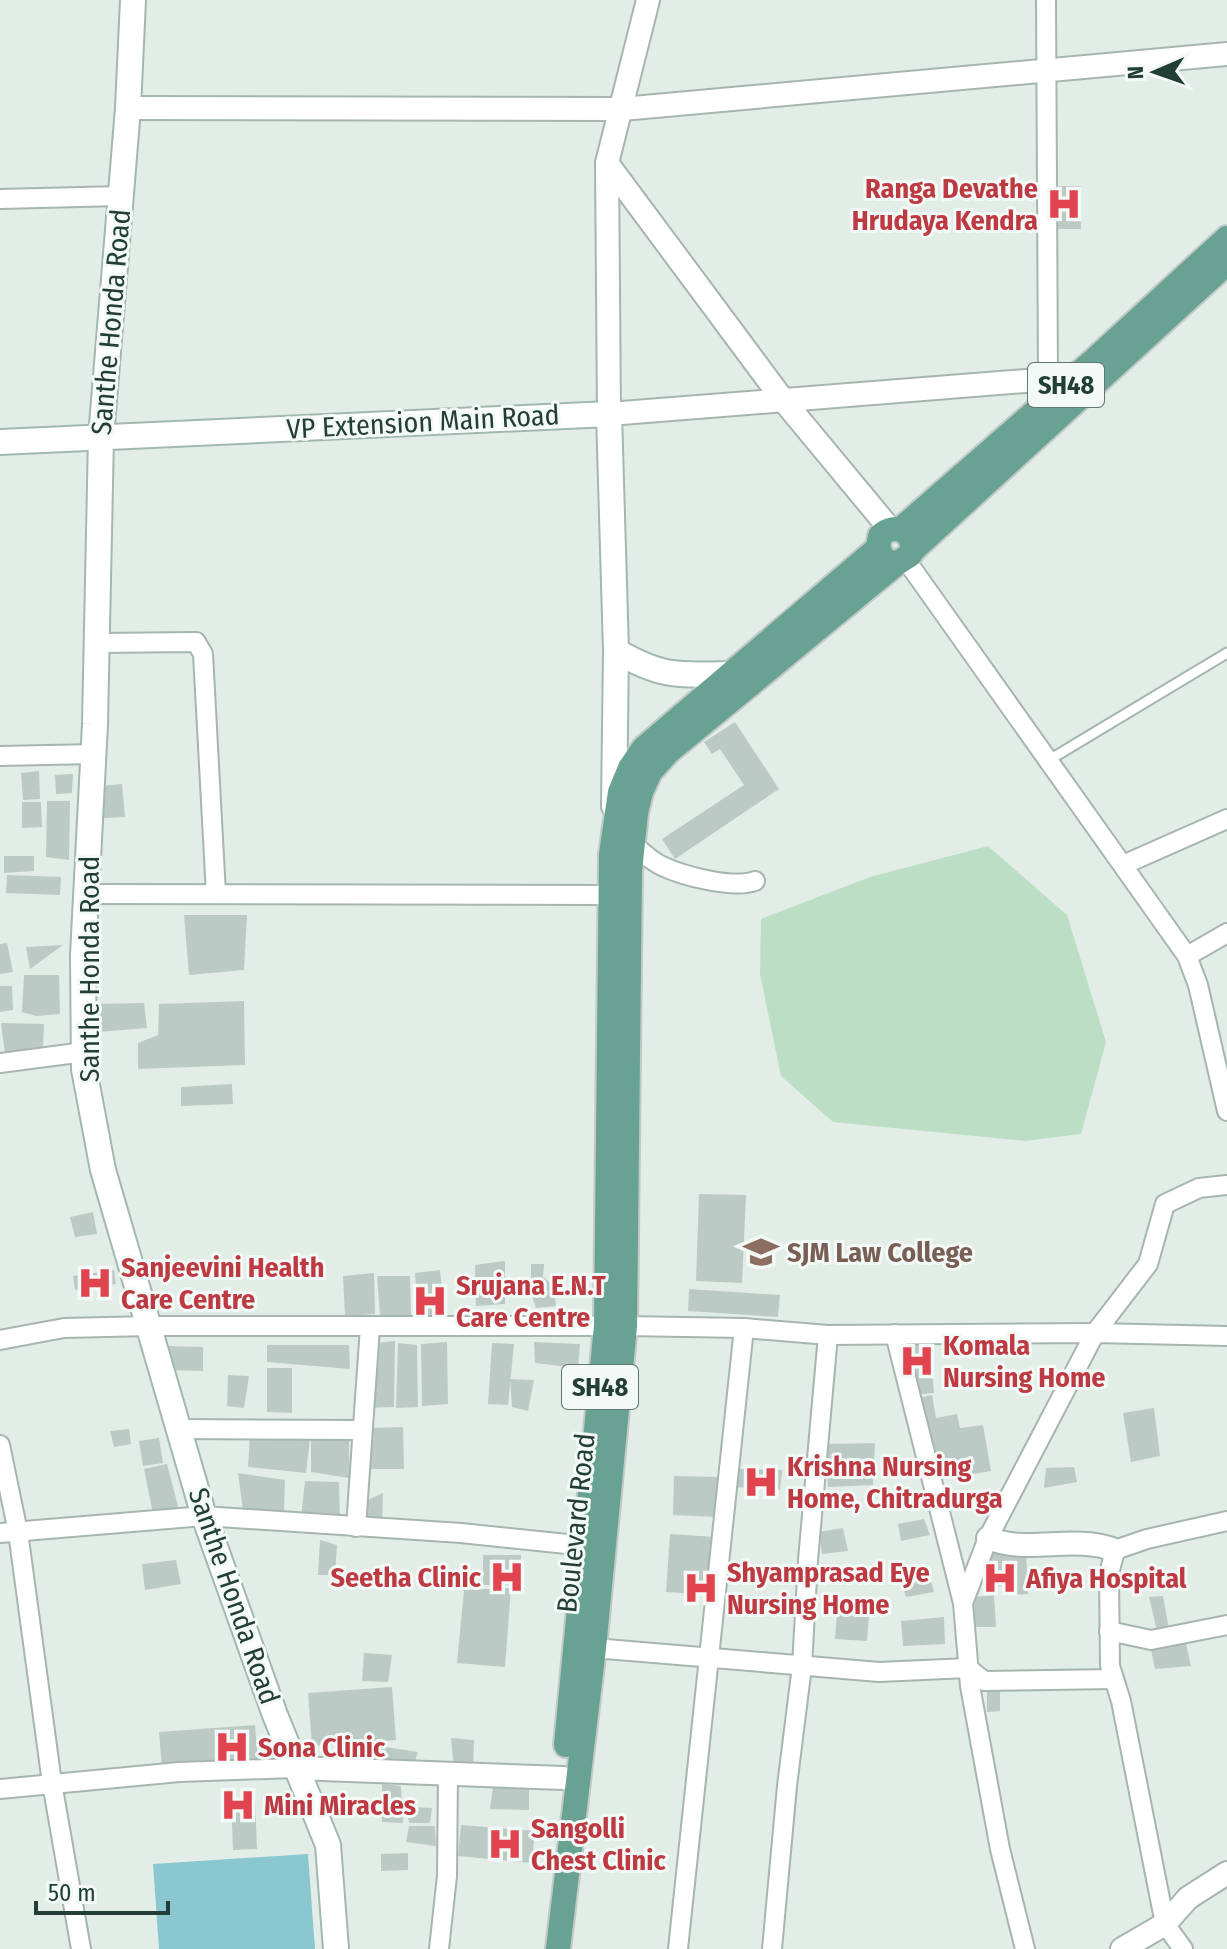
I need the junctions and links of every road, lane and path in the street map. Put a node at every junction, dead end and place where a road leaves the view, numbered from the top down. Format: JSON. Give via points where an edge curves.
{"nodes":[{"id":1,"x":133,"y":0,"type":"edge"},
{"id":2,"x":648,"y":0,"type":"edge"},
{"id":3,"x":1046,"y":0,"type":"edge"},
{"id":4,"x":1227,"y":54,"type":"edge"},
{"id":5,"x":1047,"y":70,"type":"junction"},
{"id":6,"x":128,"y":108,"type":"junction"},
{"id":7,"x":622,"y":109,"type":"junction"},
{"id":8,"x":607,"y":163,"type":"junction"},
{"id":9,"x":121,"y":196,"type":"junction"},
{"id":10,"x":0,"y":199,"type":"edge"},
{"id":11,"x":1227,"y":238,"type":"edge"},
{"id":12,"x":1227,"y":263,"type":"edge"},
{"id":13,"x":1048,"y":379,"type":"junction"},
{"id":14,"x":1081,"y":384,"type":"junction"},
{"id":15,"x":783,"y":400,"type":"junction"},
{"id":16,"x":609,"y":414,"type":"junction"},
{"id":17,"x":101,"y":437,"type":"junction"},
{"id":18,"x":0,"y":442,"type":"edge"},
{"id":19,"x":897,"y":547,"type":"junction"},
{"id":20,"x":98,"y":643,"type":"junction"},
{"id":21,"x":616,"y":651,"type":"junction"},
{"id":22,"x":1227,"y":653,"type":"edge"},
{"id":23,"x":730,"y":674,"type":"junction"},
{"id":24,"x":94,"y":754,"type":"junction"},
{"id":25,"x":0,"y":756,"type":"edge"},
{"id":26,"x":1049,"y":760,"type":"junction"},
{"id":27,"x":1227,"y":819,"type":"edge"},
{"id":28,"x":624,"y":828,"type":"junction"},
{"id":29,"x":1123,"y":865,"type":"junction"},
{"id":30,"x":755,"y":881,"type":"dead end"},
{"id":31,"x":86,"y":894,"type":"junction"},
{"id":32,"x":216,"y":894,"type":"junction"},
{"id":33,"x":609,"y":895,"type":"junction"},
{"id":34,"x":1227,"y":933,"type":"edge"},
{"id":35,"x":1187,"y":956,"type":"junction"},
{"id":36,"x":84,"y":1052,"type":"junction"},
{"id":37,"x":0,"y":1063,"type":"edge"},
{"id":38,"x":1227,"y":1111,"type":"edge"},
{"id":39,"x":1227,"y":1185,"type":"edge"},
{"id":40,"x":150,"y":1326,"type":"junction"},
{"id":41,"x":615,"y":1326,"type":"junction"},
{"id":42,"x":370,"y":1327,"type":"junction"},
{"id":43,"x":744,"y":1328,"type":"junction"},
{"id":44,"x":1095,"y":1333,"type":"junction"},
{"id":45,"x":895,"y":1334,"type":"junction"},
{"id":46,"x":828,"y":1335,"type":"junction"},
{"id":47,"x":1227,"y":1336,"type":"edge"},
{"id":48,"x":0,"y":1340,"type":"edge"},
{"id":49,"x":179,"y":1429,"type":"junction"},
{"id":50,"x":361,"y":1430,"type":"junction"},
{"id":51,"x":0,"y":1445,"type":"edge"},
{"id":52,"x":204,"y":1516,"type":"junction"},
{"id":53,"x":1227,"y":1521,"type":"edge"},
{"id":54,"x":356,"y":1527,"type":"junction"},
{"id":55,"x":9,"y":1533,"type":"edge"},
{"id":56,"x":988,"y":1538,"type":"junction"},
{"id":57,"x":586,"y":1546,"type":"junction"},
{"id":58,"x":1115,"y":1550,"type":"junction"},
{"id":59,"x":963,"y":1603,"type":"junction"},
{"id":60,"x":1227,"y":1625,"type":"edge"},
{"id":61,"x":1109,"y":1631,"type":"junction"},
{"id":62,"x":594,"y":1648,"type":"junction"},
{"id":63,"x":707,"y":1658,"type":"junction"},
{"id":64,"x":802,"y":1666,"type":"junction"},
{"id":65,"x":968,"y":1668,"type":"junction"},
{"id":66,"x":1114,"y":1679,"type":"junction"},
{"id":67,"x":295,"y":1768,"type":"junction"},
{"id":68,"x":448,"y":1773,"type":"junction"},
{"id":69,"x":563,"y":1778,"type":"junction"},
{"id":70,"x":52,"y":1783,"type":"junction"},
{"id":71,"x":0,"y":1789,"type":"edge"},
{"id":72,"x":1227,"y":1873,"type":"edge"},
{"id":73,"x":1165,"y":1924,"type":"junction"},
{"id":74,"x":81,"y":1949,"type":"edge"},
{"id":75,"x":336,"y":1949,"type":"edge"},
{"id":76,"x":439,"y":1949,"type":"edge"},
{"id":77,"x":542,"y":1949,"type":"edge"},
{"id":78,"x":558,"y":1949,"type":"edge"},
{"id":79,"x":678,"y":1949,"type":"edge"},
{"id":80,"x":772,"y":1949,"type":"edge"},
{"id":81,"x":1025,"y":1949,"type":"edge"},
{"id":82,"x":1122,"y":1949,"type":"edge"},
{"id":83,"x":1183,"y":1949,"type":"edge"}],
"edges":[{"from":1,"to":6,"type":"main road","name":"Santhe Honda Road"},
{"from":2,"to":7,"type":"street"},
{"from":3,"to":5,"type":"street"},
{"from":4,"to":5,"type":"street"},
{"from":5,"to":7,"type":"street"},
{"from":5,"to":13,"type":"street"},
{"from":6,"to":7,"type":"street"},
{"from":6,"to":9,"type":"main road","name":"Santhe Honda Road"},
{"from":7,"to":8,"type":"street"},
{"from":8,"to":15,"type":"street"},
{"from":8,"to":16,"type":"street"},
{"from":9,"to":10,"type":"street"},
{"from":9,"to":17,"type":"main road","name":"Santhe Honda Road"},
{"from":11,"to":14,"type":"main road","number":"SH48"},
{"from":12,"to":14,"type":"main road","number":"SH48"},
{"from":13,"to":14,"type":"street"},
{"from":13,"to":15,"type":"street"},
{"from":14,"to":19,"type":"main road","number":"SH48"},
{"from":15,"to":16,"type":"street"},
{"from":15,"to":19,"type":"street"},
{"from":16,"to":17,"type":"main road","name":"VP Extension Main Road"},
{"from":16,"to":21,"type":"main road"},
{"from":17,"to":18,"type":"main road","name":"VP Extension Main Road"},
{"from":17,"to":20,"type":"main road","name":"Santhe Honda Road"},
{"from":19,"to":23,"type":"main road","number":"SH48"},
{"from":19,"to":26,"type":"street"},
{"from":19,"to":28,"type":"main road","number":"SH48","via":[[668,752],[650,772]]},
{"from":20,"to":24,"type":"main road","name":"Santhe Honda Road"},
{"from":20,"to":32,"type":"street","via":[[196,642],[203,654]]},
{"from":21,"to":23,"type":"main road","via":[[664,673]]},
{"from":21,"to":28,"type":"main road"},
{"from":22,"to":26,"type":"lane"},
{"from":23,"to":28,"type":"main road","number":"SH48","via":[[644,748],[630,768],[620,792]]},
{"from":24,"to":25,"type":"street"},
{"from":24,"to":31,"type":"main road","name":"Santhe Honda Road"},
{"from":26,"to":29,"type":"street"},
{"from":27,"to":29,"type":"street"},
{"from":28,"to":30,"type":"street","via":[[660,866],[694,877]]},
{"from":28,"to":33,"type":"main road","name":"Boulevard Road","number":"SH48"},
{"from":28,"to":41,"type":"main road","name":"Boulevard Road","number":"SH48"},
{"from":29,"to":35,"type":"street"},
{"from":31,"to":32,"type":"street"},
{"from":31,"to":36,"type":"main road","name":"Santhe Honda Road"},
{"from":32,"to":33,"type":"street"},
{"from":33,"to":41,"type":"main road","name":"Boulevard Road","number":"SH48"},
{"from":34,"to":35,"type":"street"},
{"from":35,"to":38,"type":"street"},
{"from":36,"to":37,"type":"street"},
{"from":36,"to":40,"type":"main road","name":"Santhe Honda Road","via":[[103,1170]]},
{"from":39,"to":44,"type":"street","via":[[1199,1188],[1165,1204],[1148,1264]]},
{"from":40,"to":42,"type":"street"},
{"from":40,"to":48,"type":"street","via":[[64,1328]]},
{"from":40,"to":49,"type":"main road","name":"Santhe Honda Road"},
{"from":41,"to":42,"type":"street"},
{"from":41,"to":43,"type":"street"},
{"from":41,"to":57,"type":"main road","name":"Boulevard Road","number":"SH48"},
{"from":41,"to":62,"type":"main road","name":"Boulevard Road","number":"SH48"},
{"from":42,"to":50,"type":"street"},
{"from":43,"to":46,"type":"street"},
{"from":43,"to":63,"type":"street"},
{"from":44,"to":45,"type":"street"},
{"from":44,"to":47,"type":"street"},
{"from":44,"to":56,"type":"street"},
{"from":45,"to":46,"type":"street"},
{"from":45,"to":59,"type":"street"},
{"from":46,"to":64,"type":"street"},
{"from":49,"to":50,"type":"street"},
{"from":49,"to":52,"type":"main road","name":"Santhe Honda Road"},
{"from":50,"to":54,"type":"street"},
{"from":51,"to":55,"type":"street"},
{"from":52,"to":54,"type":"street"},
{"from":52,"to":55,"type":"street"},
{"from":52,"to":67,"type":"main road","name":"Santhe Honda Road"},
{"from":53,"to":58,"type":"street"},
{"from":54,"to":57,"type":"street"},
{"from":55,"to":70,"type":"street"},
{"from":56,"to":58,"type":"street","via":[[1005,1546],[1096,1543]]},
{"from":56,"to":59,"type":"street"},
{"from":57,"to":69,"type":"main road","name":"Boulevard Road","number":"SH48"},
{"from":58,"to":61,"type":"street","via":[[1109,1574]]},
{"from":59,"to":65,"type":"street"},
{"from":60,"to":61,"type":"street","via":[[1151,1640]]},
{"from":61,"to":66,"type":"street"},
{"from":62,"to":63,"type":"street"},
{"from":62,"to":78,"type":"main road","name":"Boulevard Road","number":"SH48"},
{"from":63,"to":64,"type":"street"},
{"from":63,"to":79,"type":"street"},
{"from":64,"to":65,"type":"street","via":[[879,1672]]},
{"from":64,"to":80,"type":"street"},
{"from":65,"to":66,"type":"street","via":[[984,1681]]},
{"from":65,"to":81,"type":"street","via":[[1000,1849]]},
{"from":66,"to":73,"type":"street"},
{"from":67,"to":68,"type":"street"},
{"from":67,"to":70,"type":"street"},
{"from":67,"to":75,"type":"main road","name":"Santhe Honda Road","via":[[328,1845]]},
{"from":68,"to":69,"type":"street"},
{"from":68,"to":76,"type":"street","via":[[447,1876]]},
{"from":69,"to":77,"type":"main road","name":"Boulevard Road","number":"SH48"},
{"from":70,"to":71,"type":"street"},
{"from":70,"to":74,"type":"street"},
{"from":72,"to":73,"type":"street","via":[[1188,1898]]},
{"from":73,"to":82,"type":"street"},
{"from":73,"to":83,"type":"street"}]}
